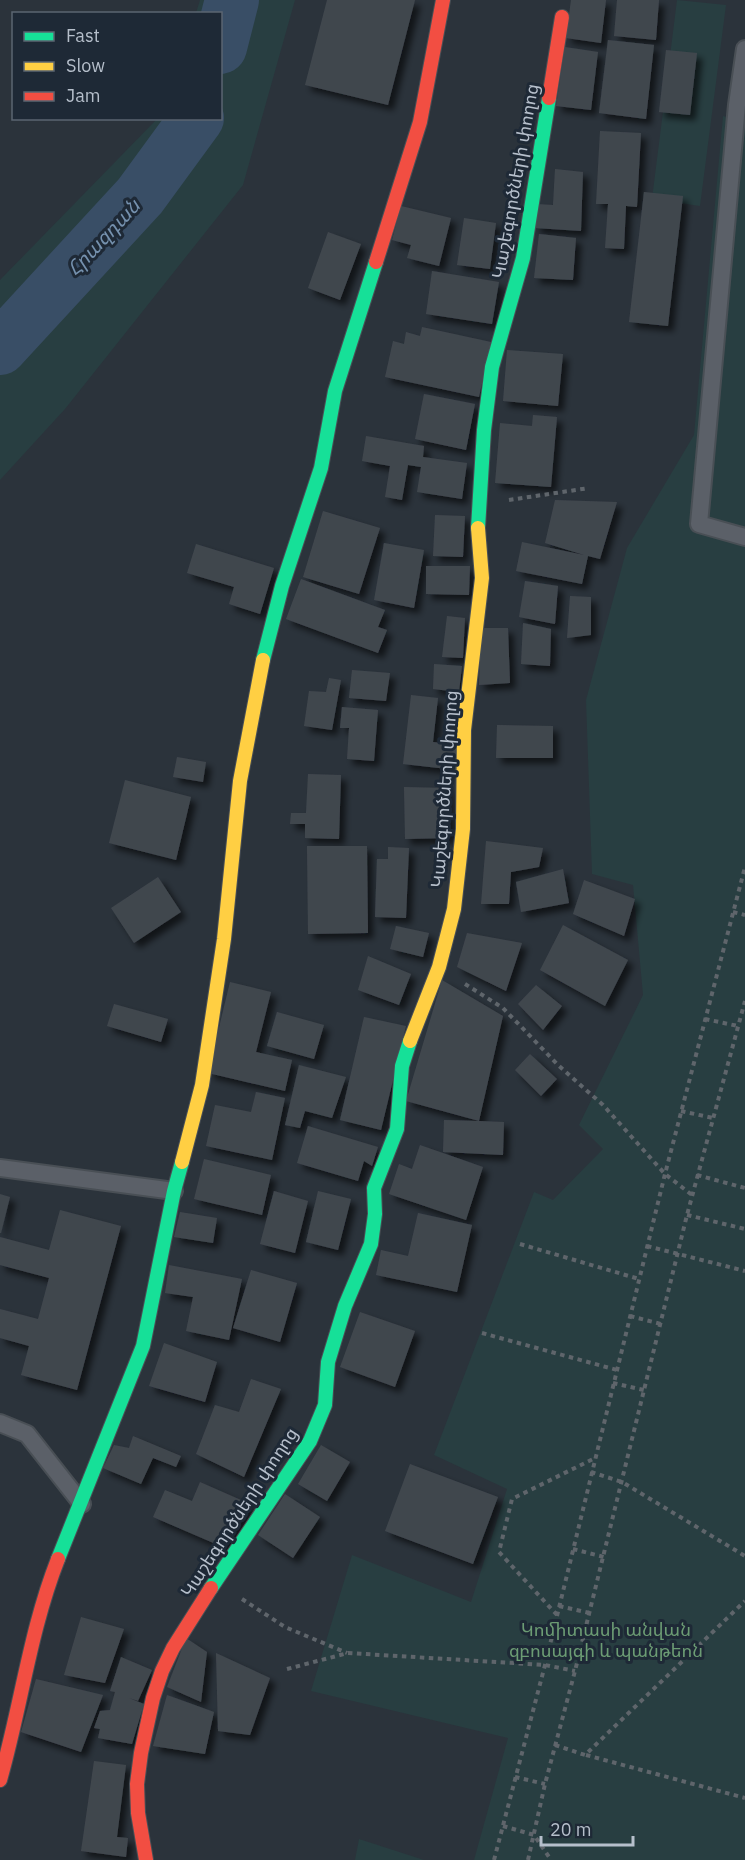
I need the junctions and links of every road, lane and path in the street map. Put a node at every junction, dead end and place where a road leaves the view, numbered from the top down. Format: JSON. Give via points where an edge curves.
{"nodes":[{"id":1,"x":443,"y":0,"type":"edge"},
{"id":2,"x":562,"y":17,"type":"dead end"},
{"id":3,"x":745,"y":49,"type":"edge"},
{"id":4,"x":741,"y":106,"type":"edge"},
{"id":5,"x":589,"y":488,"type":"dead end"},
{"id":6,"x":479,"y":504,"type":"junction"},
{"id":7,"x":745,"y":537,"type":"edge"},
{"id":8,"x":745,"y":867,"type":"edge"},
{"id":9,"x":743,"y":886,"type":"edge"},
{"id":10,"x":733,"y":912,"type":"junction"},
{"id":11,"x":745,"y":915,"type":"edge"},
{"id":12,"x":439,"y":967,"type":"junction"},
{"id":13,"x":745,"y":1001,"type":"edge"},
{"id":14,"x":705,"y":1019,"type":"junction"},
{"id":15,"x":738,"y":1026,"type":"junction"},
{"id":16,"x":681,"y":1111,"type":"junction"},
{"id":17,"x":713,"y":1118,"type":"junction"},
{"id":18,"x":0,"y":1168,"type":"edge"},
{"id":19,"x":664,"y":1174,"type":"junction"},
{"id":20,"x":698,"y":1175,"type":"junction"},
{"id":21,"x":745,"y":1188,"type":"edge"},
{"id":22,"x":174,"y":1191,"type":"junction"},
{"id":23,"x":692,"y":1196,"type":"junction"},
{"id":24,"x":687,"y":1215,"type":"junction"},
{"id":25,"x":745,"y":1229,"type":"edge"},
{"id":26,"x":520,"y":1244,"type":"dead end"},
{"id":27,"x":647,"y":1246,"type":"junction"},
{"id":28,"x":678,"y":1254,"type":"junction"},
{"id":29,"x":745,"y":1271,"type":"edge"},
{"id":30,"x":639,"y":1279,"type":"junction"},
{"id":31,"x":630,"y":1316,"type":"junction"},
{"id":32,"x":661,"y":1324,"type":"junction"},
{"id":33,"x":482,"y":1333,"type":"dead end"},
{"id":34,"x":616,"y":1370,"type":"junction"},
{"id":35,"x":614,"y":1383,"type":"junction"},
{"id":36,"x":644,"y":1390,"type":"junction"},
{"id":37,"x":0,"y":1423,"type":"edge"},
{"id":38,"x":595,"y":1457,"type":"junction"},
{"id":39,"x":591,"y":1473,"type":"junction"},
{"id":40,"x":622,"y":1482,"type":"junction"},
{"id":41,"x":82,"y":1504,"type":"junction"},
{"id":42,"x":573,"y":1549,"type":"junction"},
{"id":43,"x":745,"y":1556,"type":"edge"},
{"id":44,"x":604,"y":1557,"type":"junction"},
{"id":45,"x":216,"y":1582,"type":"junction"},
{"id":46,"x":745,"y":1601,"type":"edge"},
{"id":47,"x":559,"y":1606,"type":"junction"},
{"id":48,"x":590,"y":1613,"type":"junction"},
{"id":49,"x":557,"y":1615,"type":"junction"},
{"id":50,"x":348,"y":1653,"type":"junction"},
{"id":51,"x":545,"y":1665,"type":"junction"},
{"id":52,"x":287,"y":1669,"type":"dead end"},
{"id":53,"x":576,"y":1671,"type":"junction"},
{"id":54,"x":555,"y":1744,"type":"junction"},
{"id":55,"x":585,"y":1755,"type":"junction"},
{"id":56,"x":515,"y":1777,"type":"junction"},
{"id":57,"x":0,"y":1780,"type":"edge"},
{"id":58,"x":544,"y":1784,"type":"junction"},
{"id":59,"x":745,"y":1798,"type":"edge"},
{"id":60,"x":503,"y":1826,"type":"junction"},
{"id":61,"x":534,"y":1835,"type":"junction"},
{"id":62,"x":146,"y":1860,"type":"edge"},
{"id":63,"x":494,"y":1860,"type":"edge"},
{"id":64,"x":528,"y":1860,"type":"edge"},
{"id":65,"x":551,"y":1860,"type":"edge"}],
"edges":[{"from":1,"to":22,"type":"street","via":[[420,122],[335,390],[321,468],[267,641],[240,781],[224,939],[202,1085]]},
{"from":2,"to":6,"type":"street","name":"Կաշեգործների փողոց","via":[[523,258],[492,367]]},
{"from":3,"to":4,"type":"lane"},
{"from":4,"to":7,"type":"lane","via":[[699,524]]},
{"from":5,"to":6,"type":"path"},
{"from":6,"to":12,"type":"street","name":"Կաշեգործների փողոց","via":[[482,578],[464,730],[463,829],[453,909]]},
{"from":8,"to":9,"type":"path"},
{"from":9,"to":10,"type":"path"},
{"from":10,"to":11,"type":"path"},
{"from":10,"to":14,"type":"path"},
{"from":12,"to":19,"type":"path","via":[[503,1008],[603,1105]]},
{"from":12,"to":45,"type":"street","name":"Կաշեգործների փողոց","via":[[402,1066],[397,1129],[374,1188],[371,1244],[345,1306],[328,1362],[325,1405],[310,1441]]},
{"from":13,"to":15,"type":"path"},
{"from":14,"to":15,"type":"path"},
{"from":14,"to":16,"type":"path"},
{"from":15,"to":17,"type":"path"},
{"from":16,"to":17,"type":"path"},
{"from":16,"to":19,"type":"path"},
{"from":17,"to":20,"type":"path"},
{"from":18,"to":22,"type":"lane"},
{"from":19,"to":23,"type":"path"},
{"from":19,"to":27,"type":"path"},
{"from":20,"to":21,"type":"path"},
{"from":20,"to":23,"type":"path"},
{"from":22,"to":41,"type":"street","via":[[143,1346]]},
{"from":23,"to":24,"type":"path"},
{"from":24,"to":25,"type":"path"},
{"from":24,"to":28,"type":"path"},
{"from":26,"to":30,"type":"path"},
{"from":27,"to":28,"type":"path"},
{"from":27,"to":30,"type":"path"},
{"from":28,"to":29,"type":"path"},
{"from":28,"to":32,"type":"path"},
{"from":30,"to":31,"type":"path"},
{"from":31,"to":32,"type":"path"},
{"from":31,"to":34,"type":"path"},
{"from":32,"to":36,"type":"path"},
{"from":33,"to":34,"type":"path"},
{"from":34,"to":35,"type":"path"},
{"from":35,"to":36,"type":"path"},
{"from":35,"to":38,"type":"path"},
{"from":36,"to":40,"type":"path"},
{"from":37,"to":41,"type":"lane","via":[[27,1434]]},
{"from":38,"to":39,"type":"path"},
{"from":38,"to":49,"type":"path","via":[[512,1499],[499,1552]]},
{"from":39,"to":40,"type":"path"},
{"from":39,"to":42,"type":"path"},
{"from":40,"to":43,"type":"path"},
{"from":40,"to":44,"type":"path"},
{"from":41,"to":57,"type":"street","via":[[47,1588]]},
{"from":42,"to":44,"type":"path"},
{"from":42,"to":47,"type":"path"},
{"from":44,"to":48,"type":"path"},
{"from":45,"to":50,"type":"path","via":[[285,1627]]},
{"from":45,"to":62,"type":"street","name":"Կաշեգործների փողոց","via":[[173,1648],[153,1698],[137,1784]]},
{"from":46,"to":55,"type":"path"},
{"from":47,"to":48,"type":"path"},
{"from":47,"to":49,"type":"path"},
{"from":48,"to":53,"type":"path"},
{"from":49,"to":51,"type":"path"},
{"from":50,"to":51,"type":"path"},
{"from":50,"to":52,"type":"path"},
{"from":51,"to":53,"type":"path"},
{"from":51,"to":56,"type":"path"},
{"from":53,"to":54,"type":"path"},
{"from":54,"to":55,"type":"path"},
{"from":54,"to":58,"type":"path"},
{"from":55,"to":59,"type":"path"},
{"from":56,"to":58,"type":"path"},
{"from":56,"to":60,"type":"path"},
{"from":58,"to":61,"type":"path"},
{"from":60,"to":61,"type":"path"},
{"from":60,"to":63,"type":"path"},
{"from":61,"to":64,"type":"path"},
{"from":61,"to":65,"type":"path"}]}
